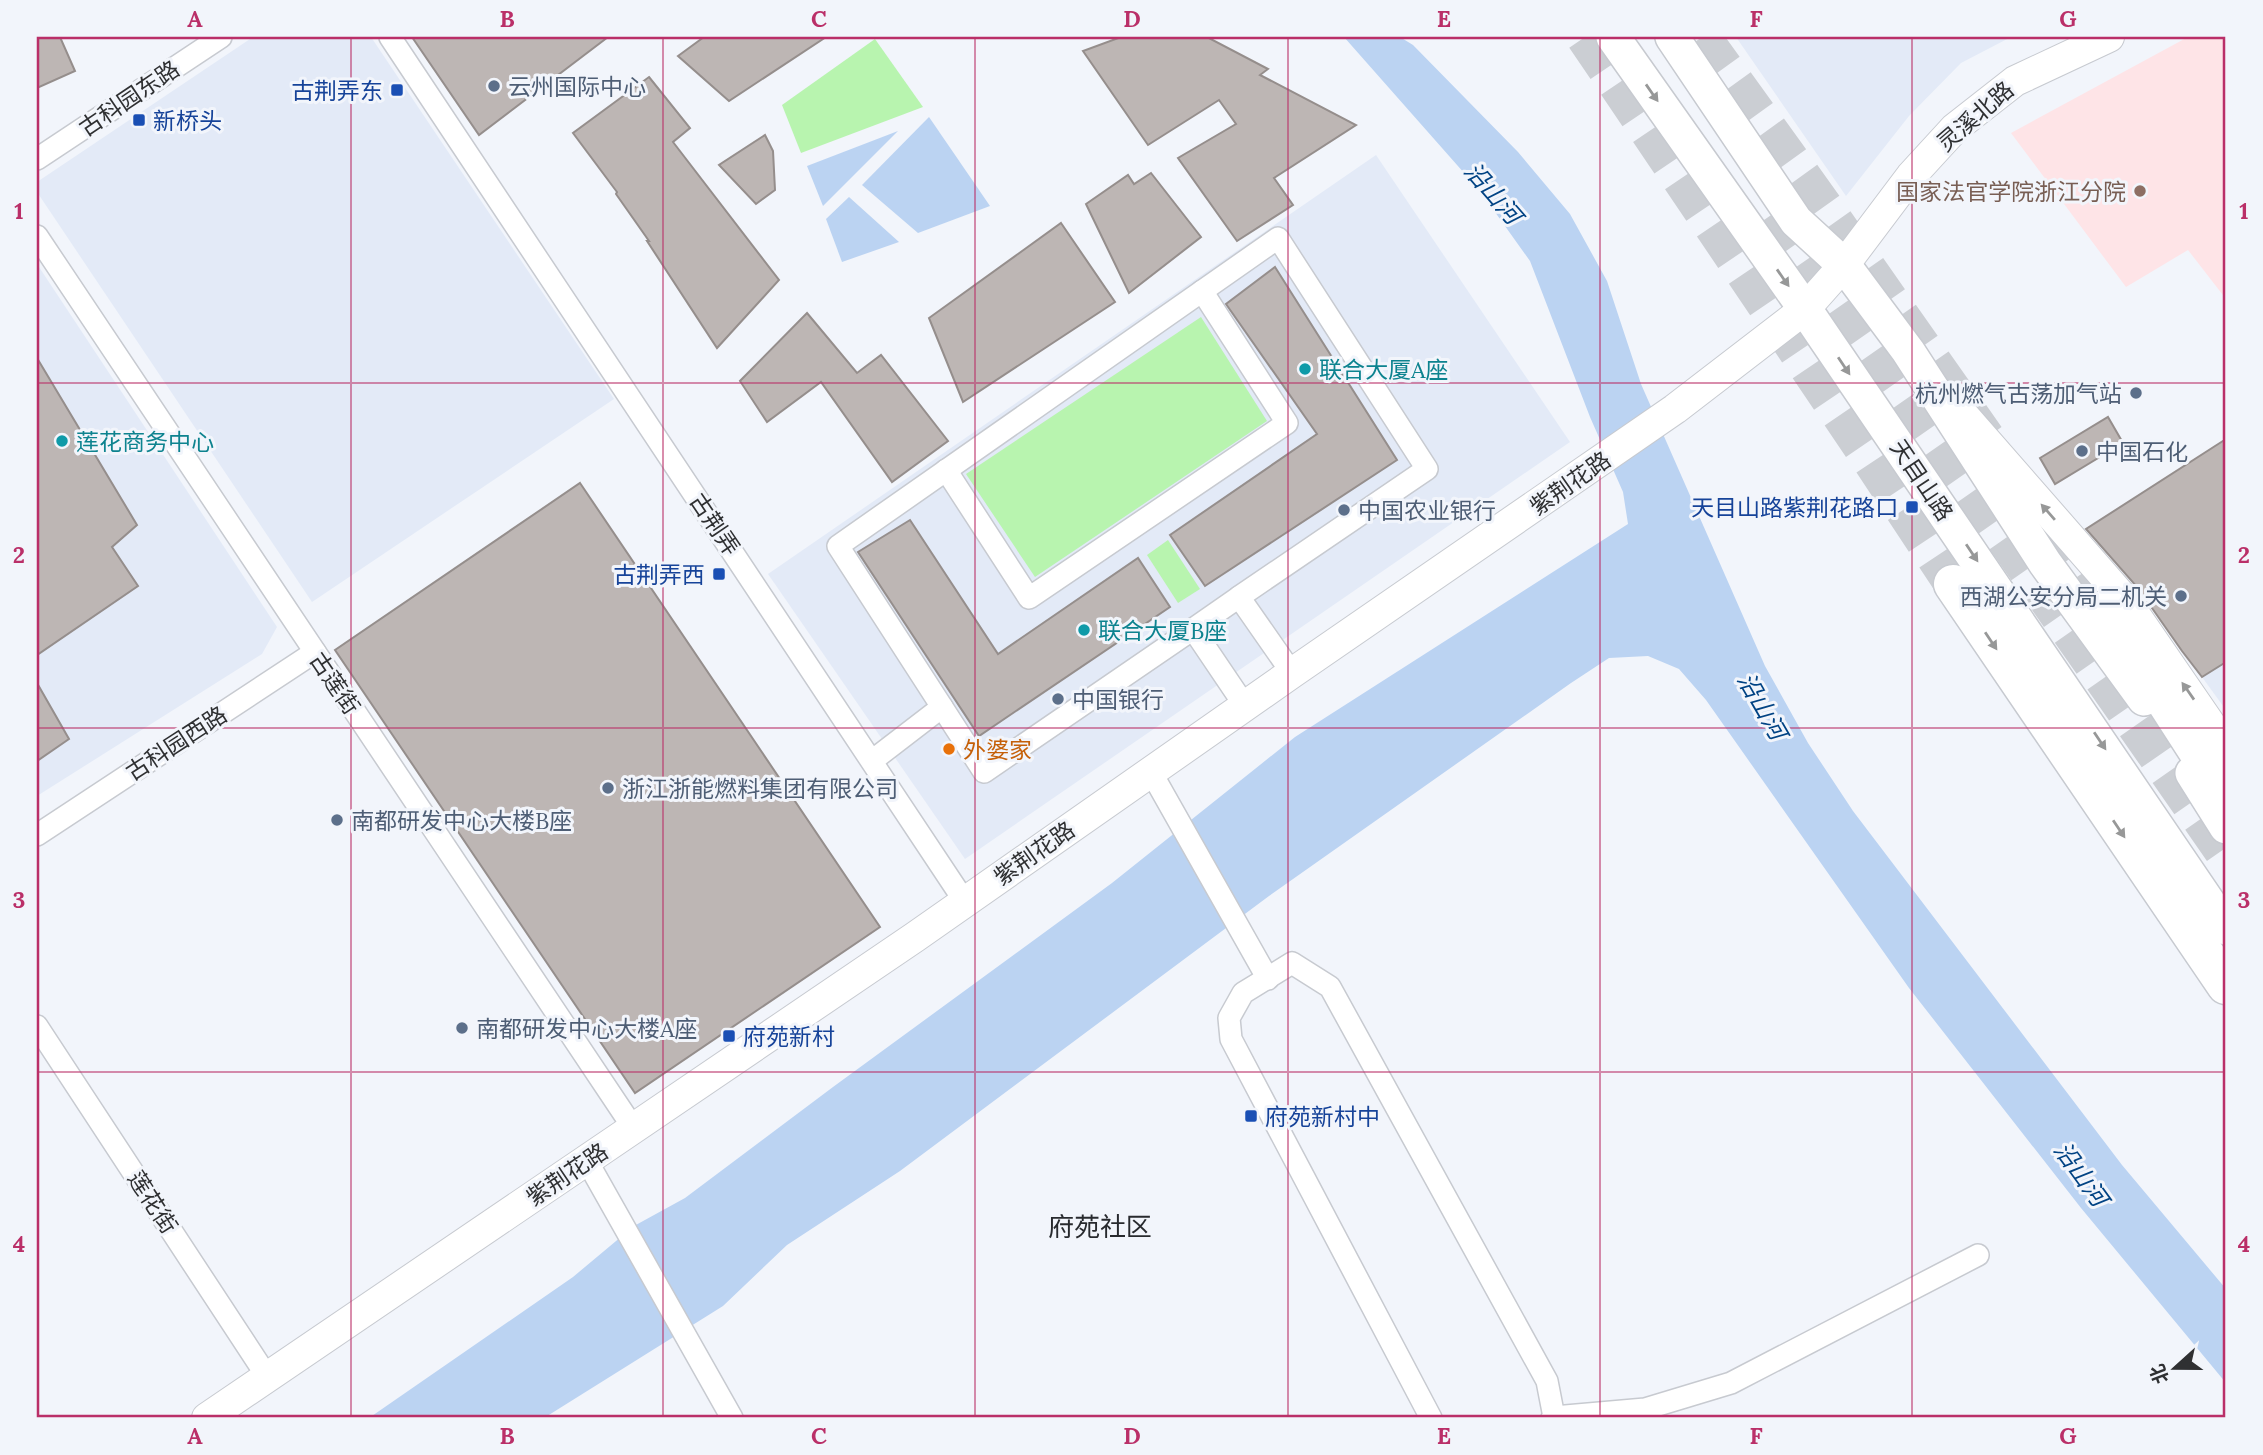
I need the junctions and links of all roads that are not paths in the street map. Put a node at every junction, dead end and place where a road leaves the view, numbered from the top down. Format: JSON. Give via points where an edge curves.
{"nodes":[{"id":1,"x":221,"y":37,"type":"edge"},
{"id":2,"x":390,"y":37,"type":"edge"},
{"id":3,"x":1613,"y":37,"type":"edge"},
{"id":4,"x":1672,"y":37,"type":"edge"},
{"id":5,"x":1698,"y":37,"type":"edge"},
{"id":6,"x":2109,"y":37,"type":"edge"},
{"id":7,"x":37,"y":159,"type":"edge"},
{"id":8,"x":37,"y":236,"type":"edge"},
{"id":9,"x":1844,"y":265,"type":"junction"},
{"id":10,"x":1202,"y":291,"type":"junction"},
{"id":11,"x":1805,"y":309,"type":"junction"},
{"id":12,"x":1909,"y":351,"type":"junction"},
{"id":13,"x":946,"y":470,"type":"junction"},
{"id":14,"x":1952,"y":584,"type":"tunnel mouth"},
{"id":15,"x":1239,"y":597,"type":"junction"},
{"id":16,"x":2106,"y":609,"type":"tunnel mouth"},
{"id":17,"x":1193,"y":629,"type":"junction"},
{"id":18,"x":315,"y":652,"type":"junction"},
{"id":19,"x":1292,"y":673,"type":"junction"},
{"id":20,"x":1245,"y":706,"type":"junction"},
{"id":21,"x":943,"y":707,"type":"junction"},
{"id":22,"x":2226,"y":747,"type":"edge"},
{"id":23,"x":873,"y":760,"type":"junction"},
{"id":24,"x":1151,"y":772,"type":"junction"},
{"id":25,"x":2226,"y":795,"type":"edge"},
{"id":26,"x":2226,"y":827,"type":"edge"},
{"id":27,"x":37,"y":835,"type":"edge"},
{"id":28,"x":965,"y":902,"type":"junction"},
{"id":29,"x":2226,"y":928,"type":"edge"},
{"id":30,"x":1268,"y":979,"type":"junction"},
{"id":31,"x":2226,"y":985,"type":"edge"},
{"id":32,"x":37,"y":1026,"type":"edge"},
{"id":33,"x":634,"y":1129,"type":"junction"},
{"id":34,"x":587,"y":1161,"type":"junction"},
{"id":35,"x":1979,"y":1255,"type":"dead end"},
{"id":36,"x":268,"y":1378,"type":"junction"},
{"id":37,"x":207,"y":1418,"type":"edge"},
{"id":38,"x":732,"y":1418,"type":"edge"},
{"id":39,"x":1431,"y":1418,"type":"edge"},
{"id":40,"x":1553,"y":1418,"type":"edge"}],
"edges":[{"from":1,"to":7,"type":"street","name":"古科园东路"},
{"from":2,"to":23,"type":"street","name":"古荆弄"},
{"from":3,"to":11,"type":"main road","name":"天目山路","one_way":true},
{"from":4,"to":9,"type":"main road","via":[[1796,220]]},
{"from":5,"to":9,"type":"main road","via":[[1809,201]]},
{"from":6,"to":9,"type":"street","name":"灵溪北路","via":[[2015,81],[1955,128],[1911,176]]},
{"from":8,"to":18,"type":"street","name":"古莲街"},
{"from":9,"to":11,"type":"street","name":"紫荆花路"},
{"from":9,"to":12,"type":"main road"},
{"from":10,"to":13,"type":"street"},
{"from":10,"to":13,"type":"street","via":[[1287,423],[1029,598]]},
{"from":10,"to":15,"type":"street","via":[[1278,238],[1427,468]]},
{"from":11,"to":19,"type":"street","name":"紫荆花路","via":[[1675,409]]},
{"from":11,"to":29,"type":"main road","name":"天目山路","one_way":true},
{"from":22,"to":12,"type":"street","one_way":true,"via":[[2125,600]]},
{"from":12,"to":26,"type":"main road","via":[[2045,563],[2156,715]]},
{"from":13,"to":21,"type":"street","via":[[838,546]]},
{"from":14,"to":31,"type":"highway","one_way":true},
{"from":15,"to":17,"type":"street"},
{"from":15,"to":19,"type":"street"},
{"from":16,"to":25,"type":"highway"},
{"from":17,"to":20,"type":"street"},
{"from":17,"to":21,"type":"street","via":[[984,772]]},
{"from":18,"to":27,"type":"street","name":"古科园西路"},
{"from":18,"to":33,"type":"street","name":"古莲街"},
{"from":19,"to":20,"type":"street","name":"紫荆花路"},
{"from":20,"to":24,"type":"street","name":"紫荆花路"},
{"from":21,"to":23,"type":"street"},
{"from":23,"to":28,"type":"street","name":"古荆弄"},
{"from":24,"to":28,"type":"street","name":"紫荆花路"},
{"from":24,"to":30,"type":"street"},
{"from":28,"to":33,"type":"street","name":"紫荆花路"},
{"from":30,"to":39,"type":"street","via":[[1243,993],[1229,1018],[1231,1039]]},
{"from":30,"to":40,"type":"street","via":[[1292,963],[1330,987],[1547,1381]]},
{"from":32,"to":36,"type":"street","name":"莲花街"},
{"from":33,"to":34,"type":"street","name":"紫荆花路"},
{"from":34,"to":36,"type":"street","name":"紫荆花路"},
{"from":34,"to":38,"type":"street"},
{"from":35,"to":40,"type":"street","via":[[1731,1382],[1644,1409]]},
{"from":36,"to":37,"type":"street","name":"紫荆花路"}]}
